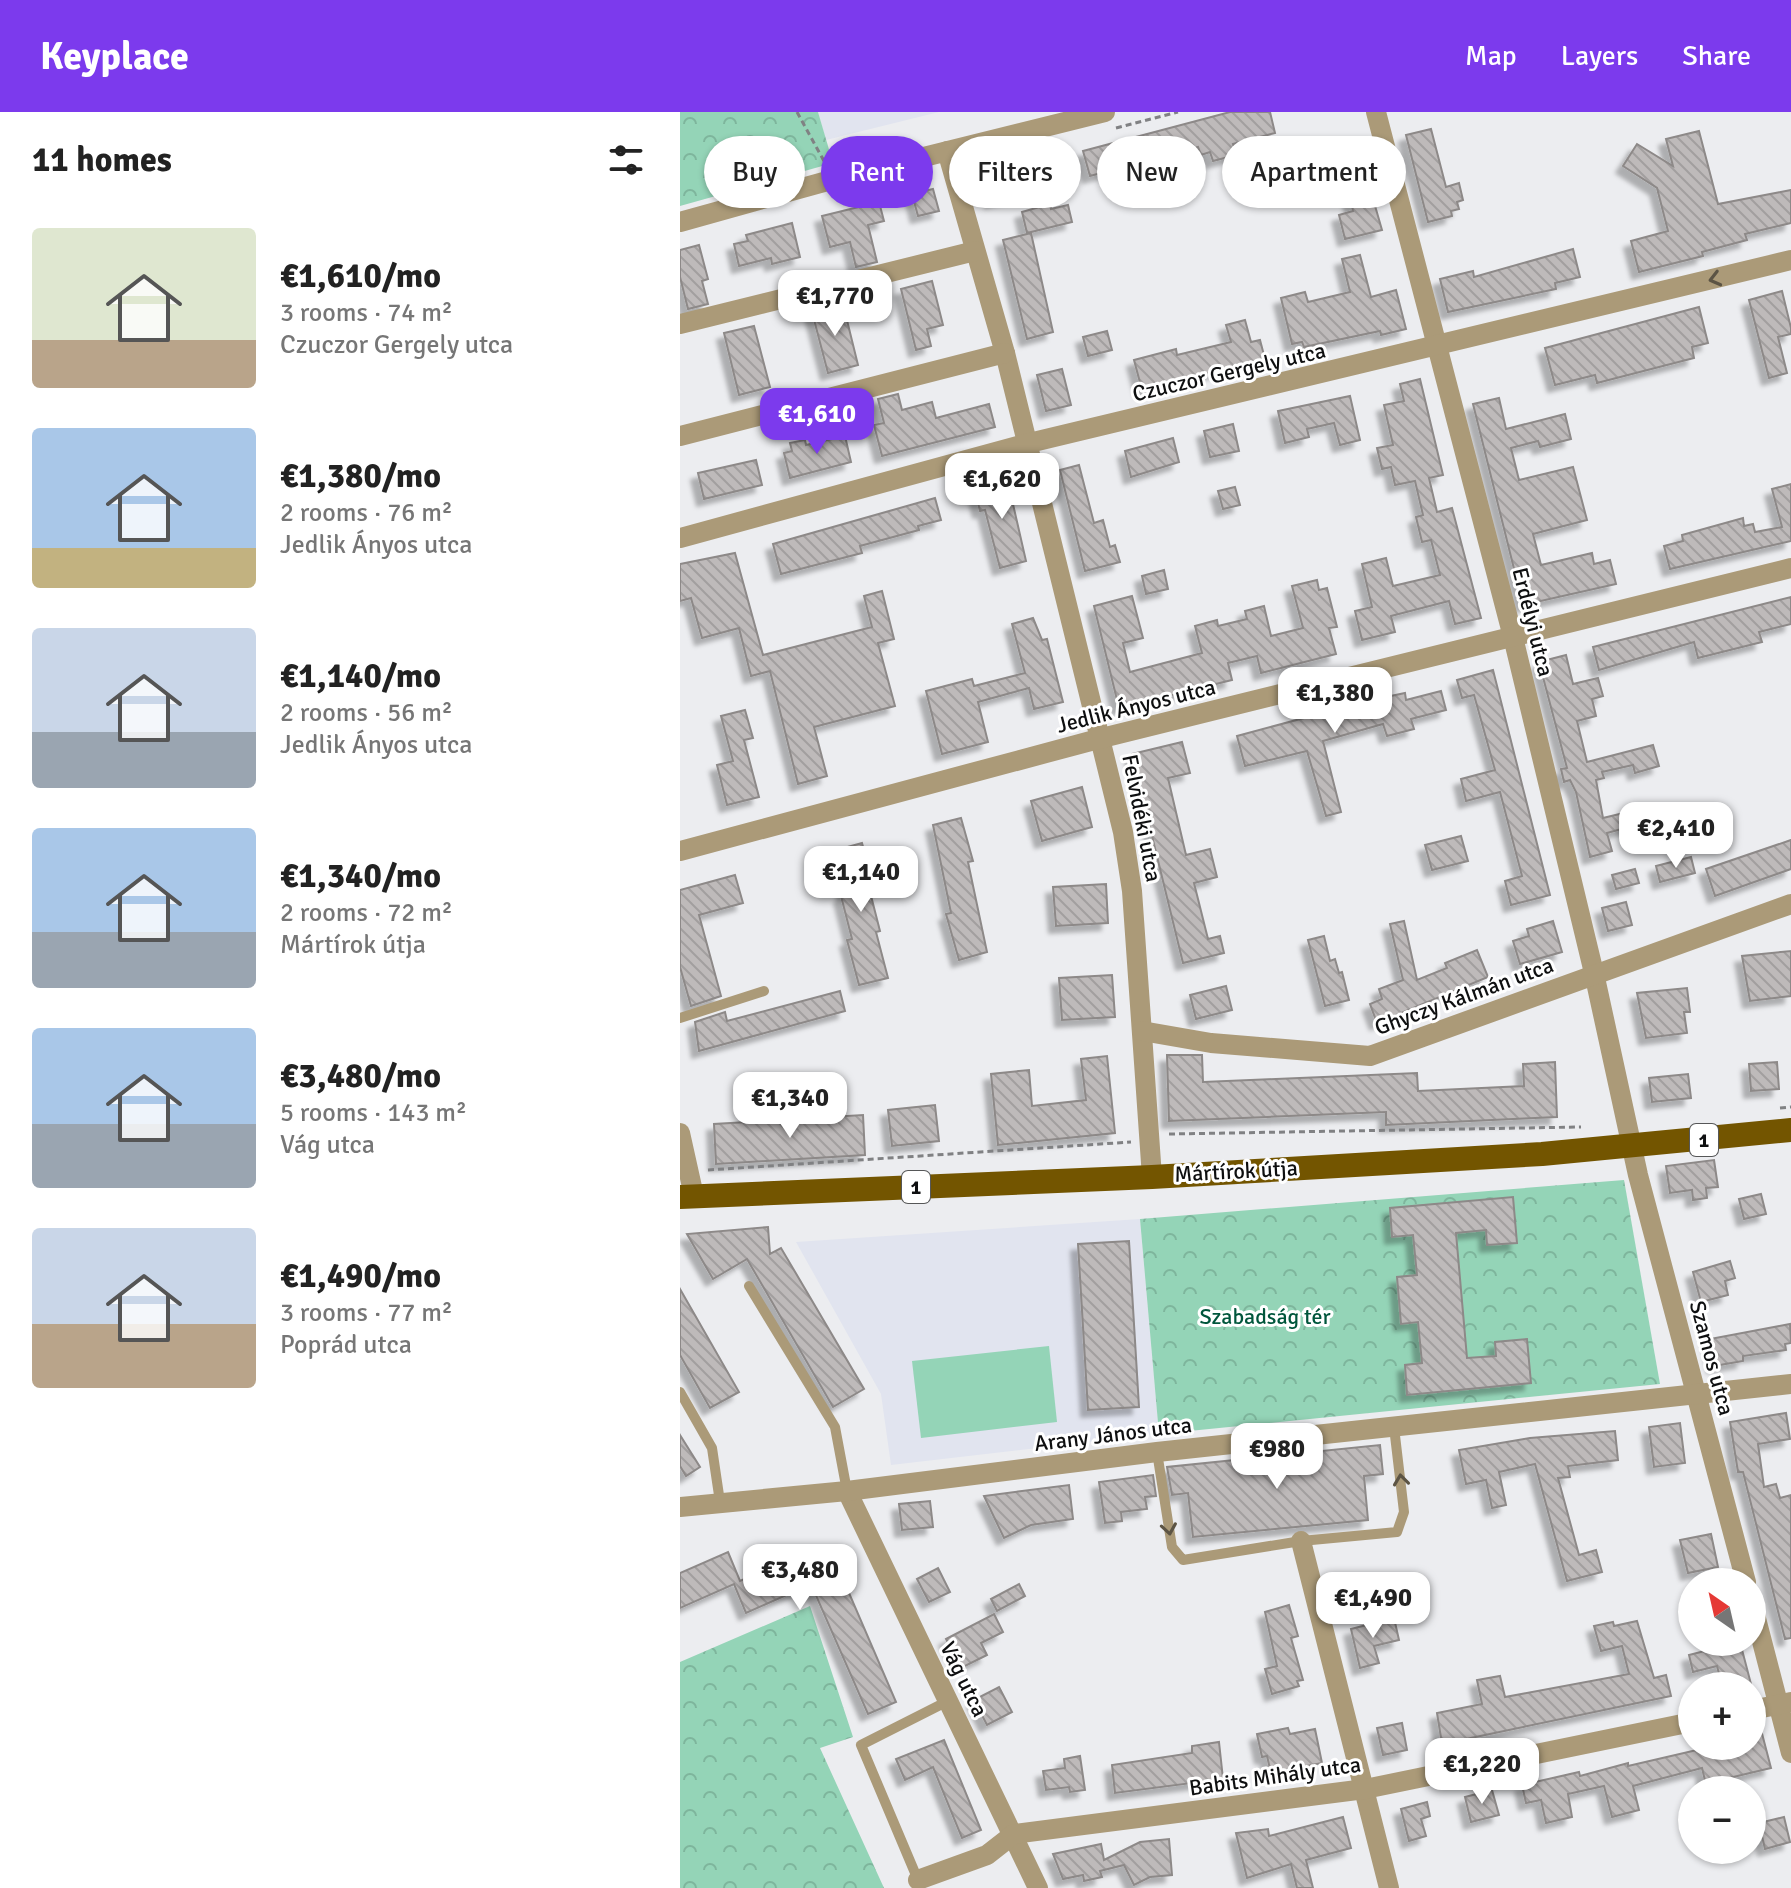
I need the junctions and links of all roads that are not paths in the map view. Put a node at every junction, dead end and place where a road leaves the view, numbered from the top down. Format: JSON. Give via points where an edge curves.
{"nodes":[{"id":1,"x":1105,"y":112,"type":"edge"},
{"id":2,"x":1376,"y":112,"type":"edge"},
{"id":3,"x":947,"y":151,"type":"junction"},
{"id":4,"x":680,"y":222,"type":"edge"},
{"id":5,"x":975,"y":251,"type":"junction"},
{"id":6,"x":1791,"y":260,"type":"edge"},
{"id":7,"x":680,"y":324,"type":"edge"},
{"id":8,"x":1436,"y":348,"type":"junction"},
{"id":9,"x":1005,"y":353,"type":"junction"},
{"id":10,"x":680,"y":436,"type":"edge"},
{"id":11,"x":1025,"y":444,"type":"junction"},
{"id":12,"x":680,"y":538,"type":"edge"},
{"id":13,"x":1791,"y":568,"type":"edge"},
{"id":14,"x":1513,"y":637,"type":"junction"},
{"id":15,"x":1102,"y":738,"type":"junction"},
{"id":16,"x":680,"y":851,"type":"edge"},
{"id":17,"x":1791,"y":904,"type":"edge"},
{"id":18,"x":1594,"y":973,"type":"junction"},
{"id":19,"x":764,"y":991,"type":"dead end"},
{"id":20,"x":680,"y":1018,"type":"edge"},
{"id":21,"x":1142,"y":1031,"type":"junction"},
{"id":22,"x":1791,"y":1130,"type":"edge"},
{"id":23,"x":680,"y":1133,"type":"edge"},
{"id":24,"x":1632,"y":1147,"type":"junction"},
{"id":25,"x":1152,"y":1177,"type":"junction"},
{"id":26,"x":685,"y":1200,"type":"edge"},
{"id":27,"x":749,"y":1286,"type":"dead end"},
{"id":28,"x":1791,"y":1384,"type":"edge"},
{"id":29,"x":680,"y":1392,"type":"edge"},
{"id":30,"x":1697,"y":1394,"type":"junction"},
{"id":31,"x":1394,"y":1427,"type":"junction"},
{"id":32,"x":1157,"y":1452,"type":"junction"},
{"id":33,"x":847,"y":1491,"type":"junction"},
{"id":34,"x":720,"y":1502,"type":"junction"},
{"id":35,"x":680,"y":1507,"type":"edge"},
{"id":36,"x":1301,"y":1541,"type":"junction"},
{"id":37,"x":1742,"y":1568,"type":"edge"},
{"id":38,"x":1766,"y":1645,"type":"edge"},
{"id":39,"x":948,"y":1701,"type":"junction"},
{"id":40,"x":1785,"y":1703,"type":"edge"},
{"id":41,"x":1678,"y":1725,"type":"edge"},
{"id":42,"x":1791,"y":1753,"type":"edge"},
{"id":43,"x":1365,"y":1789,"type":"junction"},
{"id":44,"x":1014,"y":1834,"type":"junction"},
{"id":45,"x":918,"y":1880,"type":"joint"},
{"id":46,"x":1038,"y":1888,"type":"edge"},
{"id":47,"x":1389,"y":1888,"type":"edge"}],
"edges":[{"from":1,"to":3,"type":"street"},
{"from":2,"to":8,"type":"street","name":"Erdélyi utca"},
{"from":3,"to":4,"type":"street"},
{"from":3,"to":5,"type":"street","name":"Felvidéki utca"},
{"from":5,"to":7,"type":"street"},
{"from":5,"to":9,"type":"street","name":"Felvidéki utca"},
{"from":6,"to":8,"type":"street","name":"Czuczor Gergely utca","one_way":true},
{"from":8,"to":11,"type":"street","name":"Czuczor Gergely utca"},
{"from":8,"to":14,"type":"street","name":"Erdélyi utca"},
{"from":9,"to":10,"type":"street"},
{"from":9,"to":11,"type":"street","name":"Felvidéki utca"},
{"from":11,"to":12,"type":"street","name":"Czuczor Gergely utca"},
{"from":11,"to":15,"type":"street","name":"Felvidéki utca"},
{"from":13,"to":14,"type":"street","name":"Jedlik Ányos utca"},
{"from":14,"to":15,"type":"street","name":"Jedlik Ányos utca"},
{"from":14,"to":18,"type":"street","name":"Erdélyi utca"},
{"from":15,"to":16,"type":"street","name":"Jedlik Ányos utca"},
{"from":15,"to":21,"type":"street","name":"Felvidéki utca","via":[[1132,891]]},
{"from":17,"to":18,"type":"street","name":"Ghyczy Kálmán utca"},
{"from":18,"to":21,"type":"street","name":"Ghyczy Kálmán utca","via":[[1370,1056],[1211,1043]]},
{"from":18,"to":24,"type":"street","name":"Erdélyi utca"},
{"from":19,"to":20,"type":"lane"},
{"from":21,"to":25,"type":"street","name":"Felvidéki utca"},
{"from":22,"to":24,"type":"main road","name":"Mártírok útja","number":"1"},
{"from":23,"to":26,"type":"street","via":[[689,1172]]},
{"from":24,"to":25,"type":"main road","name":"Mártírok útja","number":"1"},
{"from":24,"to":30,"type":"street","name":"Szamos utca"},
{"from":25,"to":26,"type":"main road","name":"Mártírok útja","number":"1"},
{"from":27,"to":33,"type":"lane","via":[[835,1427]]},
{"from":28,"to":30,"type":"street","name":"Arany János utca"},
{"from":29,"to":34,"type":"lane","via":[[712,1448]]},
{"from":30,"to":31,"type":"street","name":"Arany János utca"},
{"from":30,"to":37,"type":"street","name":"Szamos utca"},
{"from":31,"to":32,"type":"street","name":"Arany János utca"},
{"from":36,"to":31,"type":"lane","one_way":true,"via":[[1397,1532],[1404,1512]]},
{"from":32,"to":33,"type":"street","name":"Arany János utca"},
{"from":32,"to":36,"type":"lane","one_way":true,"via":[[1172,1547],[1183,1560]]},
{"from":33,"to":34,"type":"street","name":"Arany János utca"},
{"from":33,"to":39,"type":"street","name":"Vág utca"},
{"from":34,"to":35,"type":"street","name":"Arany János utca"},
{"from":36,"to":43,"type":"street"},
{"from":38,"to":40,"type":"street"},
{"from":39,"to":44,"type":"street","name":"Vág utca"},
{"from":39,"to":45,"type":"lane","via":[[861,1745]]},
{"from":40,"to":42,"type":"street"},
{"from":41,"to":43,"type":"street","name":"Babits Mihály utca"},
{"from":43,"to":44,"type":"street","name":"Babits Mihály utca"},
{"from":43,"to":47,"type":"street"},
{"from":44,"to":45,"type":"street","name":"Babits Mihály utca","via":[[987,1855]]},
{"from":44,"to":46,"type":"street","name":"Vág utca"}]}
